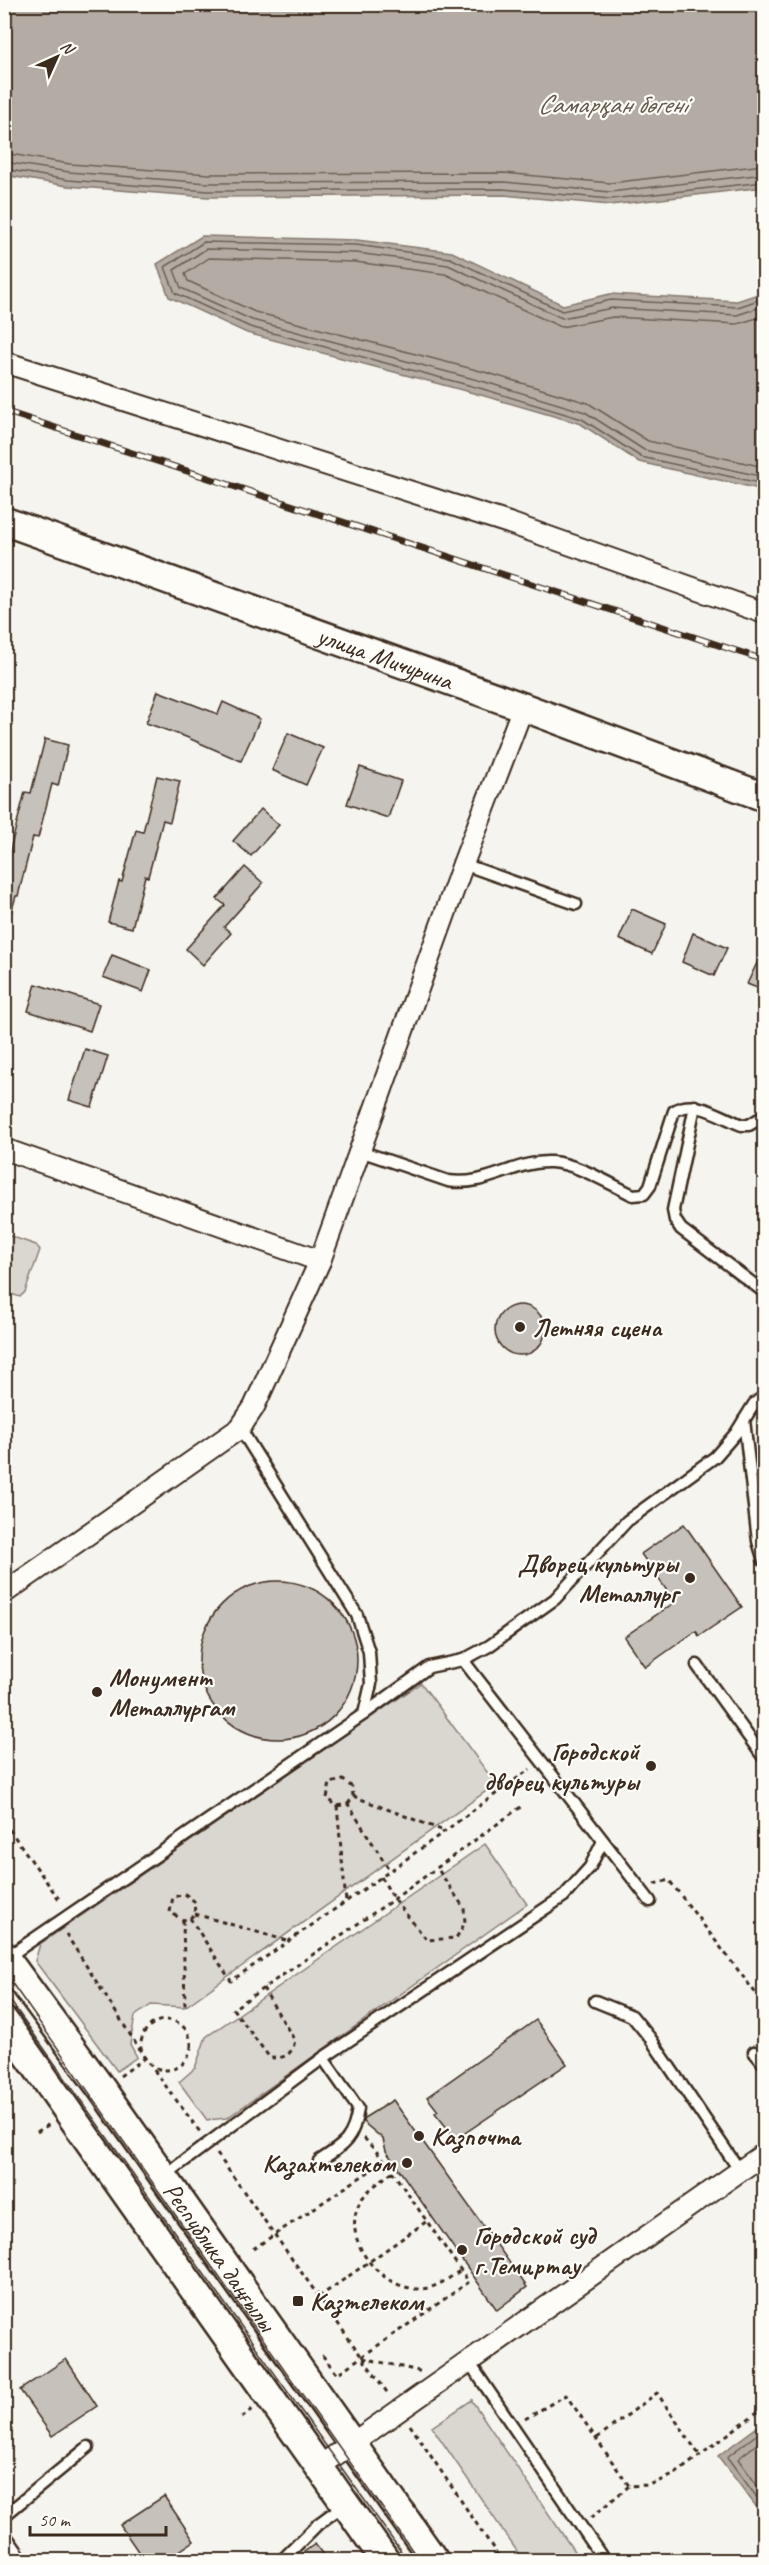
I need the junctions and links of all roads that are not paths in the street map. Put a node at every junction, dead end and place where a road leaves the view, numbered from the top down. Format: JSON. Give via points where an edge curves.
{"nodes":[{"id":1,"x":4,"y":362,"type":"edge"},
{"id":2,"x":4,"y":521,"type":"edge"},
{"id":3,"x":765,"y":614,"type":"edge"},
{"id":4,"x":523,"y":707,"type":"junction"},
{"id":5,"x":765,"y":797,"type":"edge"},
{"id":6,"x":463,"y":864,"type":"junction"},
{"id":7,"x":576,"y":904,"type":"dead end"},
{"id":8,"x":695,"y":1106,"type":"junction"},
{"id":9,"x":765,"y":1116,"type":"edge"},
{"id":10,"x":4,"y":1149,"type":"edge"},
{"id":11,"x":360,"y":1151,"type":"junction"},
{"id":12,"x":320,"y":1261,"type":"junction"},
{"id":13,"x":765,"y":1292,"type":"edge"},
{"id":14,"x":765,"y":1396,"type":"edge"},
{"id":15,"x":744,"y":1420,"type":"junction"},
{"id":16,"x":240,"y":1428,"type":"junction"},
{"id":17,"x":765,"y":1561,"type":"edge"},
{"id":18,"x":4,"y":1593,"type":"edge"},
{"id":19,"x":463,"y":1660,"type":"junction"},
{"id":20,"x":697,"y":1665,"type":"dead end"},
{"id":21,"x":363,"y":1714,"type":"junction"},
{"id":22,"x":765,"y":1758,"type":"edge"},
{"id":23,"x":603,"y":1840,"type":"junction"},
{"id":24,"x":650,"y":1901,"type":"dead end"},
{"id":25,"x":5,"y":1957,"type":"edge"},
{"id":26,"x":595,"y":2001,"type":"dead end"},
{"id":27,"x":4,"y":2021,"type":"edge"},
{"id":28,"x":754,"y":2052,"type":"dead end"},
{"id":29,"x":323,"y":2058,"type":"junction"},
{"id":30,"x":765,"y":2064,"type":"edge"},
{"id":31,"x":765,"y":2154,"type":"edge"},
{"id":32,"x":319,"y":2161,"type":"dead end"},
{"id":33,"x":740,"y":2171,"type":"junction"},
{"id":34,"x":163,"y":2176,"type":"junction"},
{"id":35,"x":469,"y":2362,"type":"junction"},
{"id":36,"x":352,"y":2444,"type":"junction"},
{"id":37,"x":88,"y":2448,"type":"dead end"},
{"id":38,"x":320,"y":2466,"type":"junction"},
{"id":39,"x":346,"y":2504,"type":"junction"},
{"id":40,"x":4,"y":2516,"type":"edge"},
{"id":41,"x":4,"y":2533,"type":"edge"},
{"id":42,"x":22,"y":2560,"type":"edge"},
{"id":43,"x":282,"y":2560,"type":"edge"},
{"id":44,"x":385,"y":2560,"type":"edge"},
{"id":45,"x":434,"y":2560,"type":"edge"},
{"id":46,"x":604,"y":2560,"type":"edge"}],
"edges":[{"from":1,"to":3,"type":"street","via":[[509,523]]},
{"from":2,"to":4,"type":"main road","name":"улица Мичурина"},
{"from":4,"to":5,"type":"main road","name":"улица Мичурина"},
{"from":4,"to":6,"type":"street"},
{"from":6,"to":7,"type":"lane"},
{"from":6,"to":11,"type":"street"},
{"from":8,"to":9,"type":"lane","via":[[741,1125]]},
{"from":8,"to":11,"type":"lane","via":[[683,1105],[674,1111],[644,1194],[633,1195],[570,1166],[552,1162],[463,1183]]},
{"from":8,"to":13,"type":"lane","via":[[673,1210],[675,1220],[681,1229]]},
{"from":10,"to":12,"type":"street"},
{"from":11,"to":12,"type":"street"},
{"from":12,"to":16,"type":"street","via":[[264,1387]]},
{"from":14,"to":15,"type":"lane","via":[[754,1404]]},
{"from":15,"to":17,"type":"lane","via":[[758,1541]]},
{"from":15,"to":19,"type":"lane","via":[[715,1457],[627,1521],[555,1599]]},
{"from":16,"to":18,"type":"street"},
{"from":16,"to":21,"type":"lane","via":[[357,1615],[369,1652],[371,1684]]},
{"from":19,"to":21,"type":"lane","via":[[429,1667]]},
{"from":19,"to":23,"type":"lane"},
{"from":20,"to":22,"type":"lane"},
{"from":21,"to":25,"type":"lane"},
{"from":23,"to":24,"type":"lane"},
{"from":23,"to":29,"type":"lane","via":[[590,1867],[564,1896]]},
{"from":25,"to":34,"type":"main road","name":"Республика даңғылы"},
{"from":26,"to":33,"type":"lane","via":[[632,2016]]},
{"from":27,"to":38,"type":"main road","name":"Республика даңғылы"},
{"from":28,"to":30,"type":"lane"},
{"from":29,"to":32,"type":"lane","via":[[358,2108],[356,2127],[342,2146]]},
{"from":29,"to":34,"type":"lane"},
{"from":31,"to":33,"type":"street"},
{"from":33,"to":35,"type":"street"},
{"from":34,"to":36,"type":"main road","name":"Республика даңғылы"},
{"from":35,"to":36,"type":"street"},
{"from":35,"to":46,"type":"lane"},
{"from":36,"to":38,"type":"street"},
{"from":36,"to":45,"type":"main road","name":"Республика даңғылы"},
{"from":37,"to":40,"type":"lane"},
{"from":38,"to":39,"type":"main road","name":"Республика даңғылы"},
{"from":39,"to":43,"type":"lane","via":[[318,2524]]},
{"from":39,"to":44,"type":"main road","name":"Республика даңғылы"},
{"from":41,"to":42,"type":"lane"}]}
